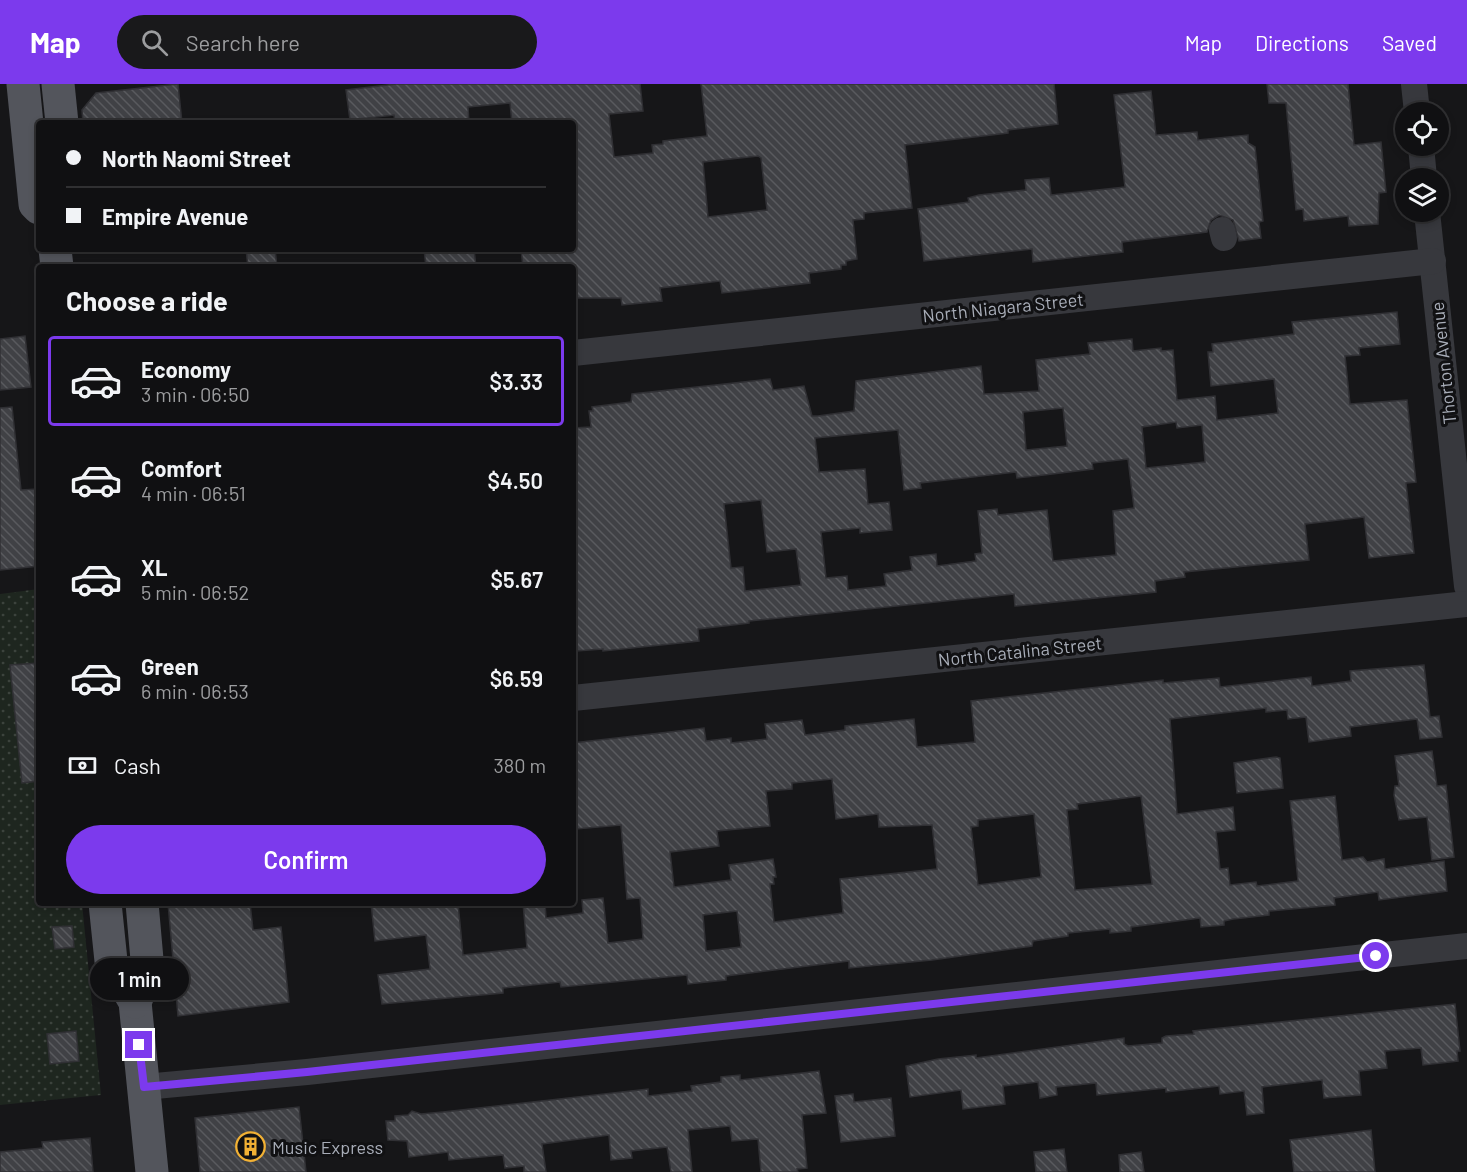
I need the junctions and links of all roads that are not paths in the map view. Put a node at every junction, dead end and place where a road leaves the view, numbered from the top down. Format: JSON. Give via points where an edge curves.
{"nodes":[{"id":1,"x":23,"y":84,"type":"edge"},
{"id":2,"x":58,"y":84,"type":"edge"},
{"id":3,"x":1414,"y":84,"type":"edge"},
{"id":4,"x":1416,"y":102,"type":"edge"},
{"id":5,"x":62,"y":120,"type":"edge"},
{"id":6,"x":36,"y":205,"type":"edge"},
{"id":7,"x":1428,"y":222,"type":"edge"},
{"id":8,"x":1432,"y":261,"type":"junction"},
{"id":9,"x":576,"y":353,"type":"edge"},
{"id":10,"x":1467,"y":586,"type":"edge"},
{"id":11,"x":1467,"y":604,"type":"edge"},
{"id":12,"x":576,"y":698,"type":"edge"},
{"id":13,"x":105,"y":906,"type":"edge"},
{"id":14,"x":142,"y":906,"type":"edge"},
{"id":15,"x":1467,"y":946,"type":"edge"},
{"id":16,"x":135,"y":1002,"type":"junction"},
{"id":17,"x":144,"y":1087,"type":"junction"},
{"id":18,"x":152,"y":1172,"type":"edge"}],
"edges":[{"from":1,"to":6,"type":"main road"},
{"from":2,"to":5,"type":"main road"},
{"from":3,"to":4,"type":"street"},
{"from":7,"to":8,"type":"street","name":"Thorton Avenue"},
{"from":8,"to":9,"type":"street","name":"North Niagara Street"},
{"from":8,"to":10,"type":"street","name":"Thorton Avenue"},
{"from":11,"to":12,"type":"street","name":"North Catalina Street"},
{"from":13,"to":16,"type":"main road","via":[[111,961]]},
{"from":14,"to":16,"type":"main road","via":[[148,971]]},
{"from":15,"to":17,"type":"street"},
{"from":16,"to":17,"type":"main road"},
{"from":17,"to":18,"type":"main road"}]}
